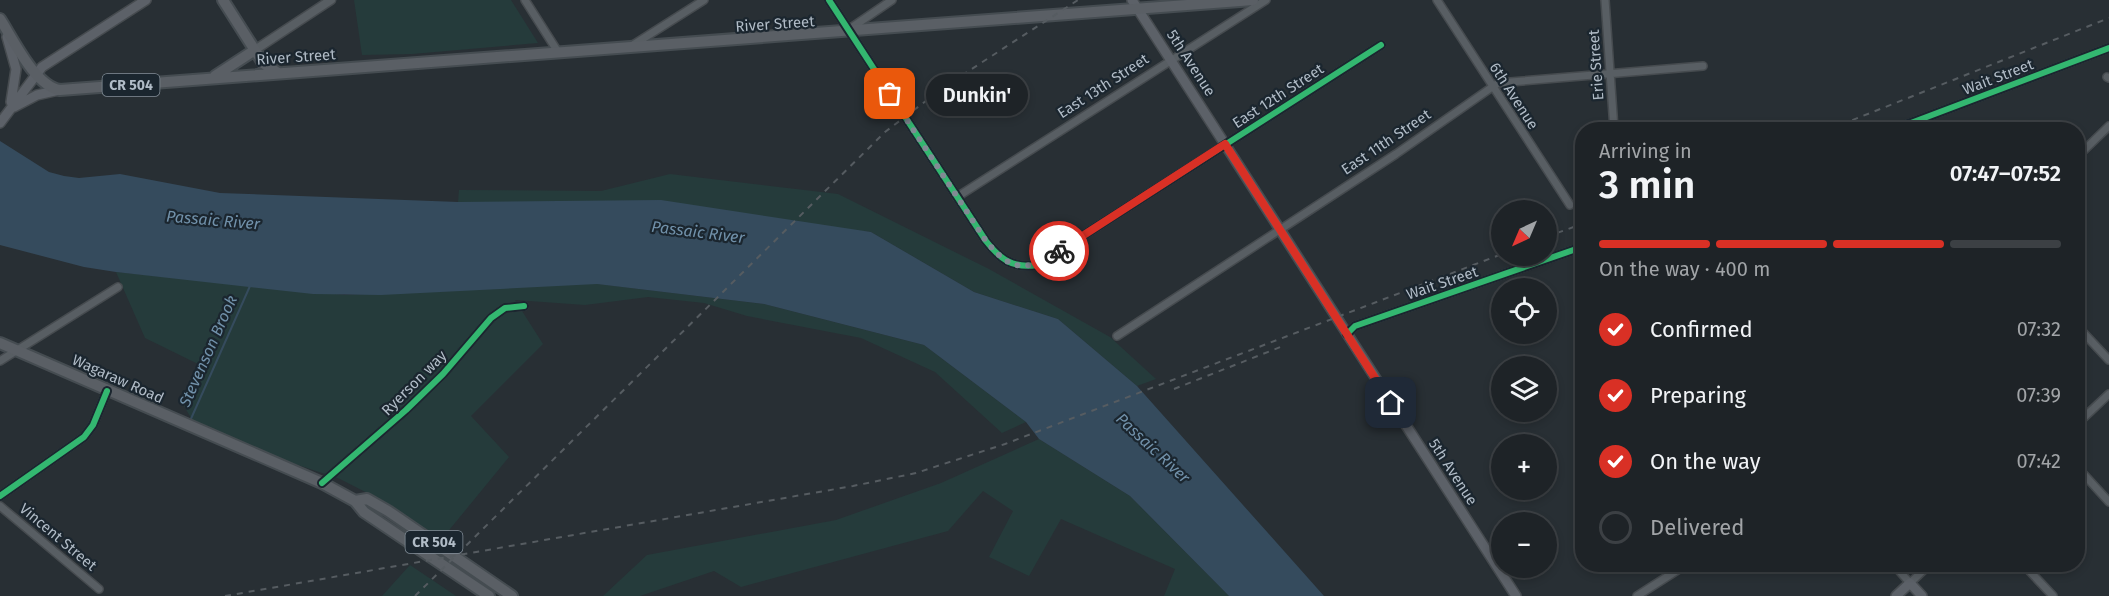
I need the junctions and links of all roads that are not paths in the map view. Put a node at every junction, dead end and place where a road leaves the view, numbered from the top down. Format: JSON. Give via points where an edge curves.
{"nodes":[{"id":1,"x":146,"y":0,"type":"edge"},
{"id":2,"x":223,"y":0,"type":"edge"},
{"id":3,"x":331,"y":0,"type":"edge"},
{"id":4,"x":525,"y":0,"type":"edge"},
{"id":5,"x":704,"y":0,"type":"edge"},
{"id":6,"x":828,"y":0,"type":"edge"},
{"id":7,"x":892,"y":0,"type":"edge"},
{"id":8,"x":1254,"y":0,"type":"edge"},
{"id":9,"x":1266,"y":0,"type":"edge"},
{"id":10,"x":1437,"y":0,"type":"edge"},
{"id":11,"x":1605,"y":0,"type":"edge"},
{"id":12,"x":1135,"y":4,"type":"edge"},
{"id":13,"x":0,"y":20,"type":"edge"},
{"id":14,"x":848,"y":30,"type":"junction"},
{"id":15,"x":1381,"y":45,"type":"dead end"},
{"id":16,"x":631,"y":47,"type":"junction"},
{"id":17,"x":2109,"y":48,"type":"edge"},
{"id":18,"x":255,"y":50,"type":"junction"},
{"id":19,"x":558,"y":52,"type":"junction"},
{"id":20,"x":1170,"y":59,"type":"junction"},
{"id":21,"x":1703,"y":66,"type":"dead end"},
{"id":22,"x":35,"y":73,"type":"junction"},
{"id":23,"x":278,"y":73,"type":"junction"},
{"id":24,"x":1610,"y":73,"type":"junction"},
{"id":25,"x":202,"y":79,"type":"junction"},
{"id":26,"x":1492,"y":87,"type":"junction"},
{"id":27,"x":60,"y":90,"type":"junction"},
{"id":28,"x":7,"y":112,"type":"junction"},
{"id":29,"x":1614,"y":122,"type":"edge"},
{"id":30,"x":1913,"y":122,"type":"edge"},
{"id":31,"x":0,"y":123,"type":"edge"},
{"id":32,"x":2109,"y":126,"type":"edge"},
{"id":33,"x":1225,"y":144,"type":"junction"},
{"id":34,"x":2085,"y":149,"type":"edge"},
{"id":35,"x":957,"y":197,"type":"junction"},
{"id":36,"x":1570,"y":206,"type":"dead end"},
{"id":37,"x":1279,"y":228,"type":"junction"},
{"id":38,"x":1575,"y":249,"type":"edge"},
{"id":39,"x":118,"y":287,"type":"dead end"},
{"id":40,"x":524,"y":306,"type":"dead end"},
{"id":41,"x":1347,"y":334,"type":"junction"},
{"id":42,"x":2085,"y":334,"type":"edge"},
{"id":43,"x":1117,"y":336,"type":"dead end"},
{"id":44,"x":0,"y":343,"type":"edge"},
{"id":45,"x":17,"y":350,"type":"junction"},
{"id":46,"x":2109,"y":360,"type":"edge"},
{"id":47,"x":0,"y":361,"type":"edge"},
{"id":48,"x":107,"y":391,"type":"junction"},
{"id":49,"x":2109,"y":394,"type":"edge"},
{"id":50,"x":2085,"y":416,"type":"edge"},
{"id":51,"x":2085,"y":476,"type":"edge"},
{"id":52,"x":322,"y":483,"type":"junction"},
{"id":53,"x":0,"y":496,"type":"edge"},
{"id":54,"x":355,"y":501,"type":"junction"},
{"id":55,"x":2109,"y":502,"type":"edge"},
{"id":56,"x":0,"y":506,"type":"edge"},
{"id":57,"x":1674,"y":572,"type":"edge"},
{"id":58,"x":1900,"y":572,"type":"edge"},
{"id":59,"x":1922,"y":572,"type":"edge"},
{"id":60,"x":2031,"y":572,"type":"edge"},
{"id":61,"x":1910,"y":583,"type":"junction"},
{"id":62,"x":99,"y":589,"type":"dead end"},
{"id":63,"x":509,"y":595,"type":"edge"},
{"id":64,"x":489,"y":596,"type":"edge"},
{"id":65,"x":1516,"y":596,"type":"edge"},
{"id":66,"x":1637,"y":596,"type":"edge"},
{"id":67,"x":1896,"y":596,"type":"edge"},
{"id":68,"x":1922,"y":596,"type":"edge"},
{"id":69,"x":2053,"y":596,"type":"edge"}],
"edges":[{"from":1,"to":22,"type":"main road"},
{"from":2,"to":18,"type":"main road"},
{"from":3,"to":18,"type":"street"},
{"from":4,"to":19,"type":"street"},
{"from":5,"to":16,"type":"street"},
{"from":6,"to":14,"type":"street"},
{"from":7,"to":14,"type":"street"},
{"from":8,"to":12,"type":"main road","name":"River Street"},
{"from":9,"to":20,"type":"street","name":"East 13th Street"},
{"from":10,"to":26,"type":"street","name":"6th Avenue"},
{"from":11,"to":24,"type":"street","name":"Erie Street"},
{"from":12,"to":14,"type":"main road","name":"River Street"},
{"from":12,"to":20,"type":"main road","name":"5th Avenue"},
{"from":13,"to":22,"type":"main road"},
{"from":13,"to":28,"type":"main road","number":"CR 504","via":[[16,69],[15,90]]},
{"from":14,"to":16,"type":"main road","name":"River Street"},
{"from":14,"to":35,"type":"street"},
{"from":15,"to":33,"type":"street","name":"East 12th Street"},
{"from":16,"to":19,"type":"main road","name":"River Street"},
{"from":17,"to":30,"type":"street","name":"Wait Street"},
{"from":18,"to":23,"type":"main road","via":[[268,68]]},
{"from":18,"to":25,"type":"main road","name":"River Street","number":"CR 504","via":[[222,73]]},
{"from":19,"to":23,"type":"main road","name":"River Street"},
{"from":20,"to":33,"type":"main road","name":"5th Avenue"},
{"from":20,"to":35,"type":"street","name":"East 13th Street"},
{"from":21,"to":24,"type":"street","name":"East 11th Street"},
{"from":22,"to":27,"type":"main road","via":[[49,87]]},
{"from":22,"to":28,"type":"main road"},
{"from":23,"to":25,"type":"main road","name":"River Street"},
{"from":24,"to":26,"type":"street","name":"East 11th Street","via":[[1507,80]]},
{"from":24,"to":29,"type":"street","name":"Erie Street"},
{"from":25,"to":27,"type":"main road","name":"River Street","number":"CR 504"},
{"from":26,"to":36,"type":"street","name":"6th Avenue"},
{"from":26,"to":37,"type":"street","name":"East 11th Street"},
{"from":27,"to":28,"type":"main road","name":"River Street","number":"CR 504","via":[[27,99]]},
{"from":28,"to":31,"type":"main road","number":"CR 504"},
{"from":32,"to":34,"type":"street"},
{"from":33,"to":35,"type":"street","name":"East 12th Street","via":[[1037,265],[1018,266],[999,257]]},
{"from":33,"to":37,"type":"main road","name":"5th Avenue"},
{"from":37,"to":41,"type":"main road","name":"5th Avenue"},
{"from":37,"to":43,"type":"street","name":"East 11th Street"},
{"from":38,"to":41,"type":"street","name":"Wait Street","via":[[1355,326]]},
{"from":39,"to":45,"type":"street"},
{"from":40,"to":52,"type":"street","name":"Ryerson way","via":[[505,308],[491,318],[406,410]]},
{"from":41,"to":65,"type":"main road","name":"5th Avenue"},
{"from":42,"to":46,"type":"street"},
{"from":44,"to":45,"type":"main road","name":"Wagaraw Road","number":"CR 504"},
{"from":45,"to":47,"type":"street"},
{"from":45,"to":48,"type":"main road","name":"Wagaraw Road","number":"CR 504"},
{"from":48,"to":52,"type":"main road","name":"Wagaraw Road","number":"CR 504"},
{"from":48,"to":53,"type":"street","via":[[84,437]]},
{"from":49,"to":50,"type":"street"},
{"from":51,"to":55,"type":"street"},
{"from":52,"to":54,"type":"main road","name":"Wagaraw Road","number":"CR 504"},
{"from":54,"to":63,"type":"main road","name":"Wagaraw Road","number":"CR 504","via":[[367,499],[381,507]]},
{"from":54,"to":64,"type":"main road","name":"Wagaraw Road","number":"CR 504","via":[[364,512]]},
{"from":56,"to":62,"type":"street","name":"Vincent Street"},
{"from":57,"to":66,"type":"street"},
{"from":58,"to":61,"type":"street"},
{"from":59,"to":61,"type":"street"},
{"from":60,"to":69,"type":"street"},
{"from":61,"to":67,"type":"main road"},
{"from":61,"to":68,"type":"main road"}]}
